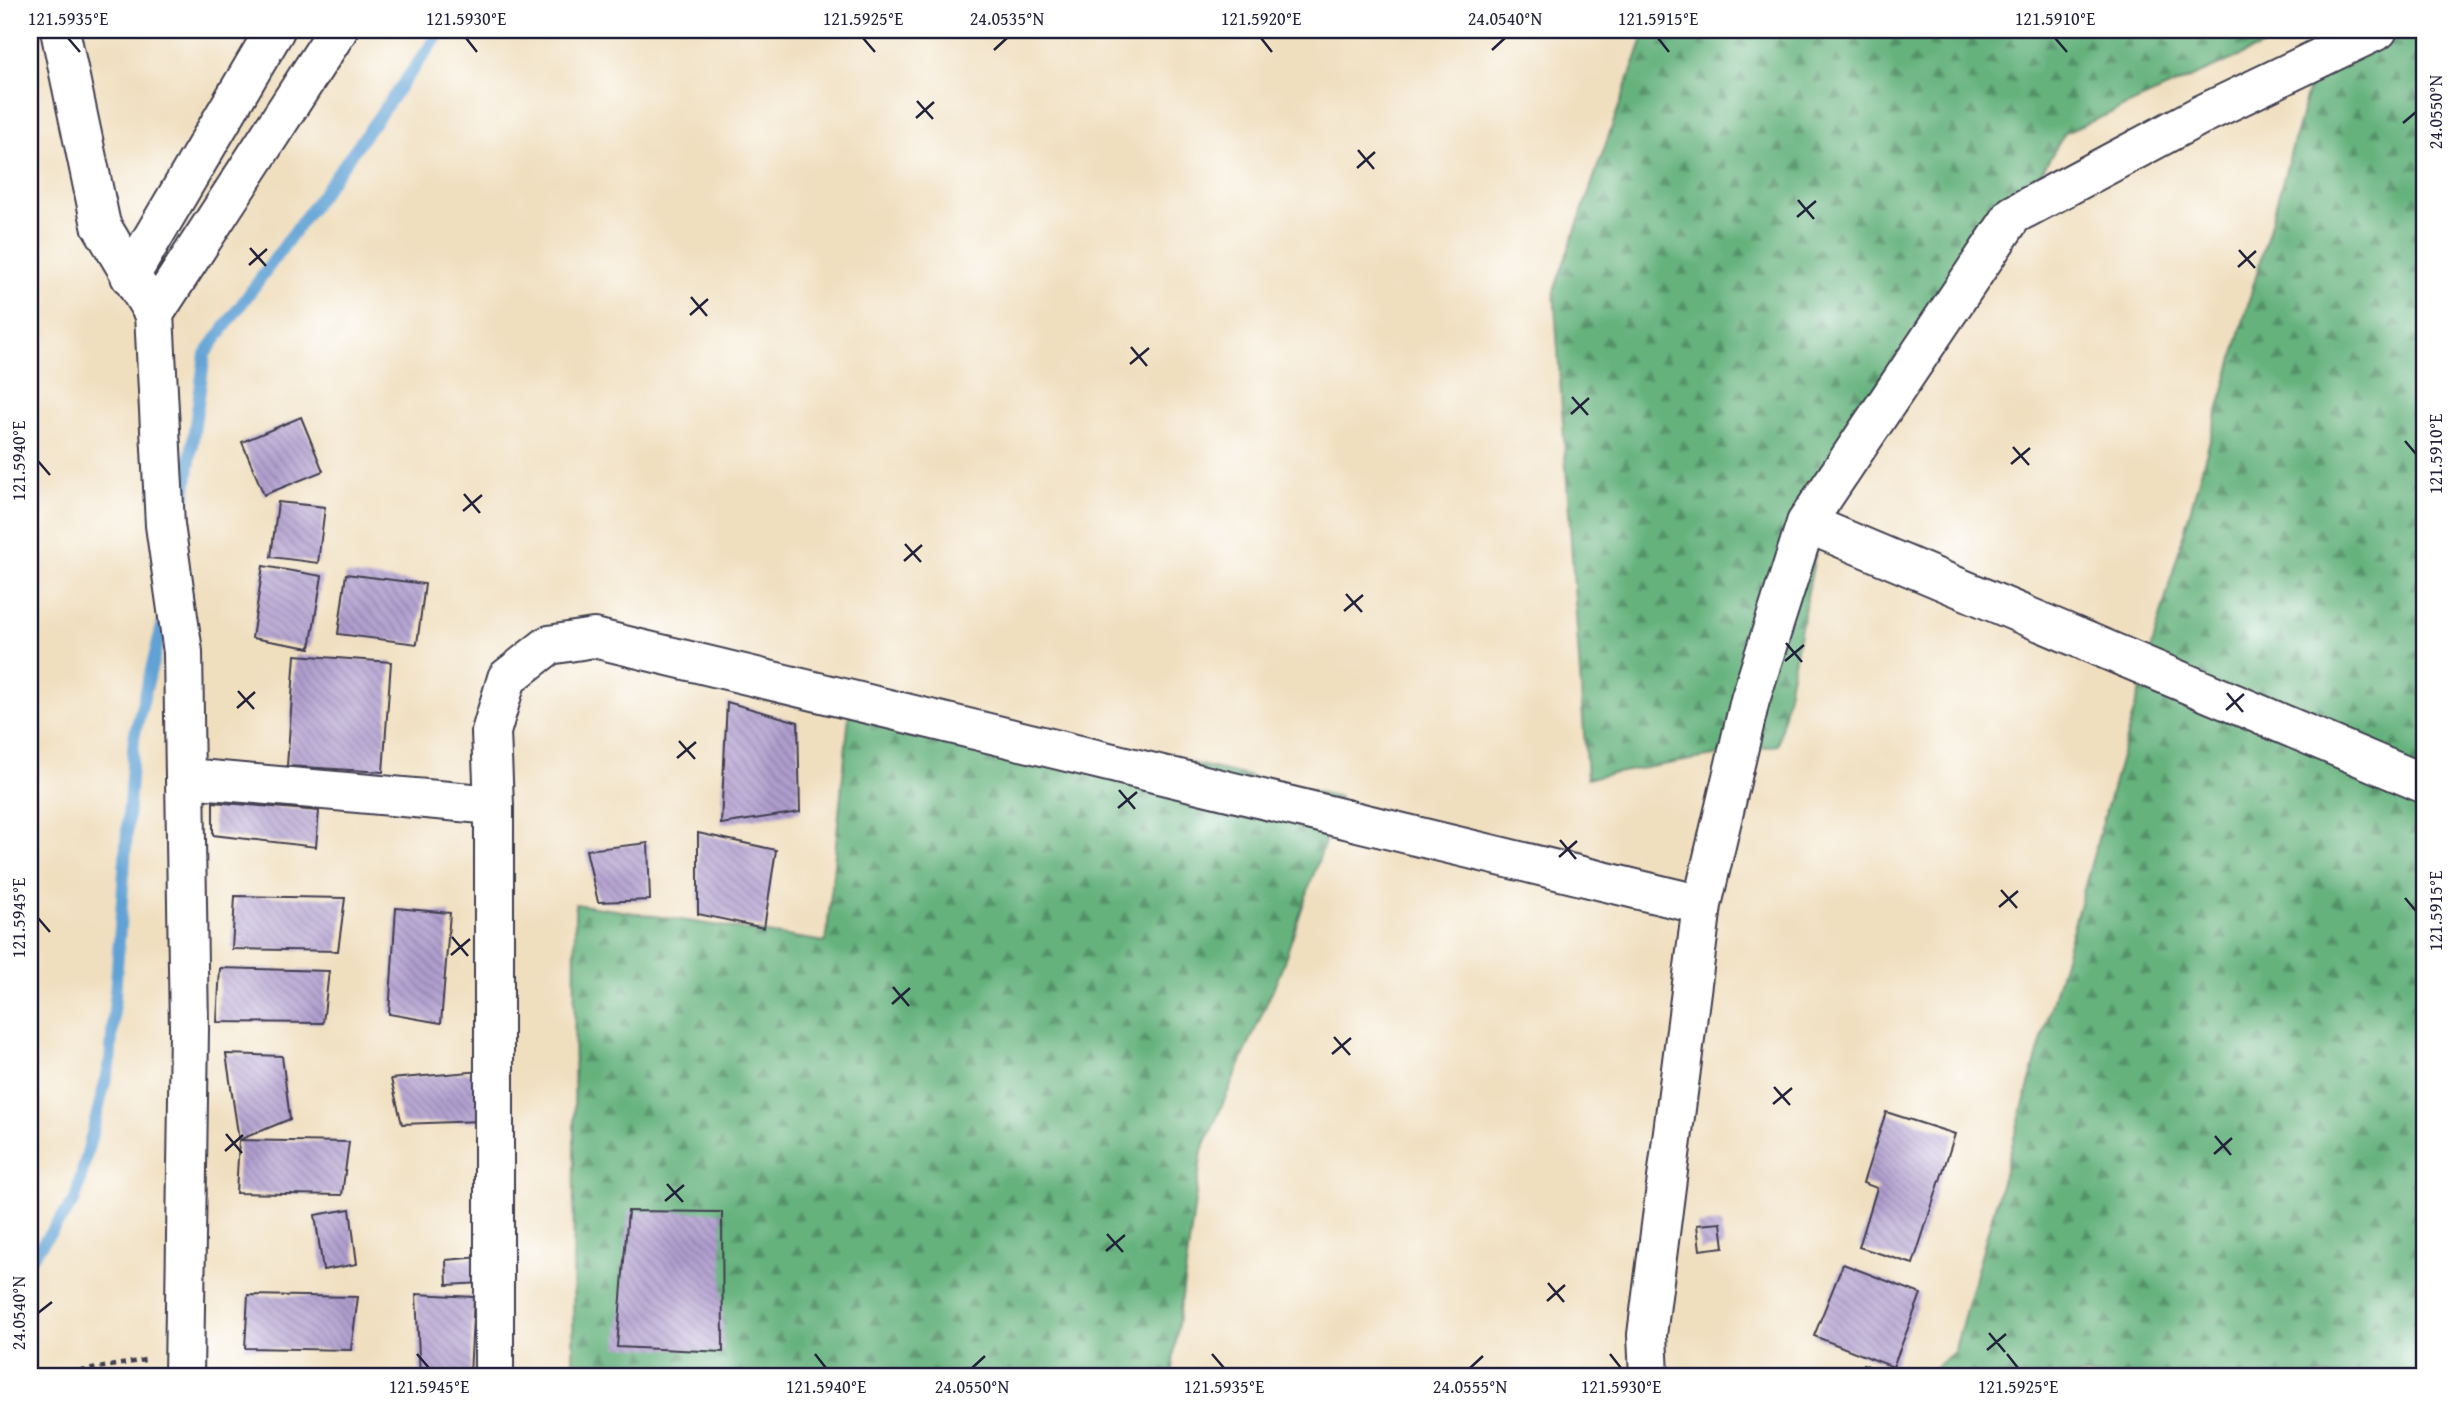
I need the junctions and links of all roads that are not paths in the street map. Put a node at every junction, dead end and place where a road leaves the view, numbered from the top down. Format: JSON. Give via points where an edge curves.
{"nodes":[{"id":1,"x":60,"y":30,"type":"edge"},
{"id":2,"x":275,"y":30,"type":"edge"},
{"id":3,"x":338,"y":30,"type":"edge"},
{"id":4,"x":2378,"y":30,"type":"edge"},
{"id":5,"x":130,"y":276,"type":"junction"},
{"id":6,"x":154,"y":314,"type":"junction"},
{"id":7,"x":1806,"y":523,"type":"junction"},
{"id":8,"x":187,"y":778,"type":"junction"},
{"id":9,"x":2425,"y":784,"type":"edge"},
{"id":10,"x":494,"y":805,"type":"junction"},
{"id":11,"x":1702,"y":905,"type":"junction"},
{"id":12,"x":184,"y":1365,"type":"edge"},
{"id":13,"x":494,"y":1376,"type":"edge"},
{"id":14,"x":1649,"y":1376,"type":"edge"}],
"edges":[{"from":1,"to":5,"type":"street","via":[[101,225]]},
{"from":2,"to":5,"type":"street"},
{"from":3,"to":6,"type":"street"},
{"from":4,"to":7,"type":"street","via":[[2201,115],[2013,215]]},
{"from":5,"to":6,"type":"street"},
{"from":6,"to":8,"type":"street","via":[[170,557],[183,652]]},
{"from":7,"to":9,"type":"street"},
{"from":7,"to":11,"type":"street","via":[[1750,701]]},
{"from":8,"to":10,"type":"street"},
{"from":8,"to":12,"type":"street"},
{"from":10,"to":11,"type":"street","via":[[491,732],[507,678],[549,645],[594,638]]},
{"from":10,"to":13,"type":"street"},
{"from":11,"to":14,"type":"street","via":[[1647,1335]]}]}
